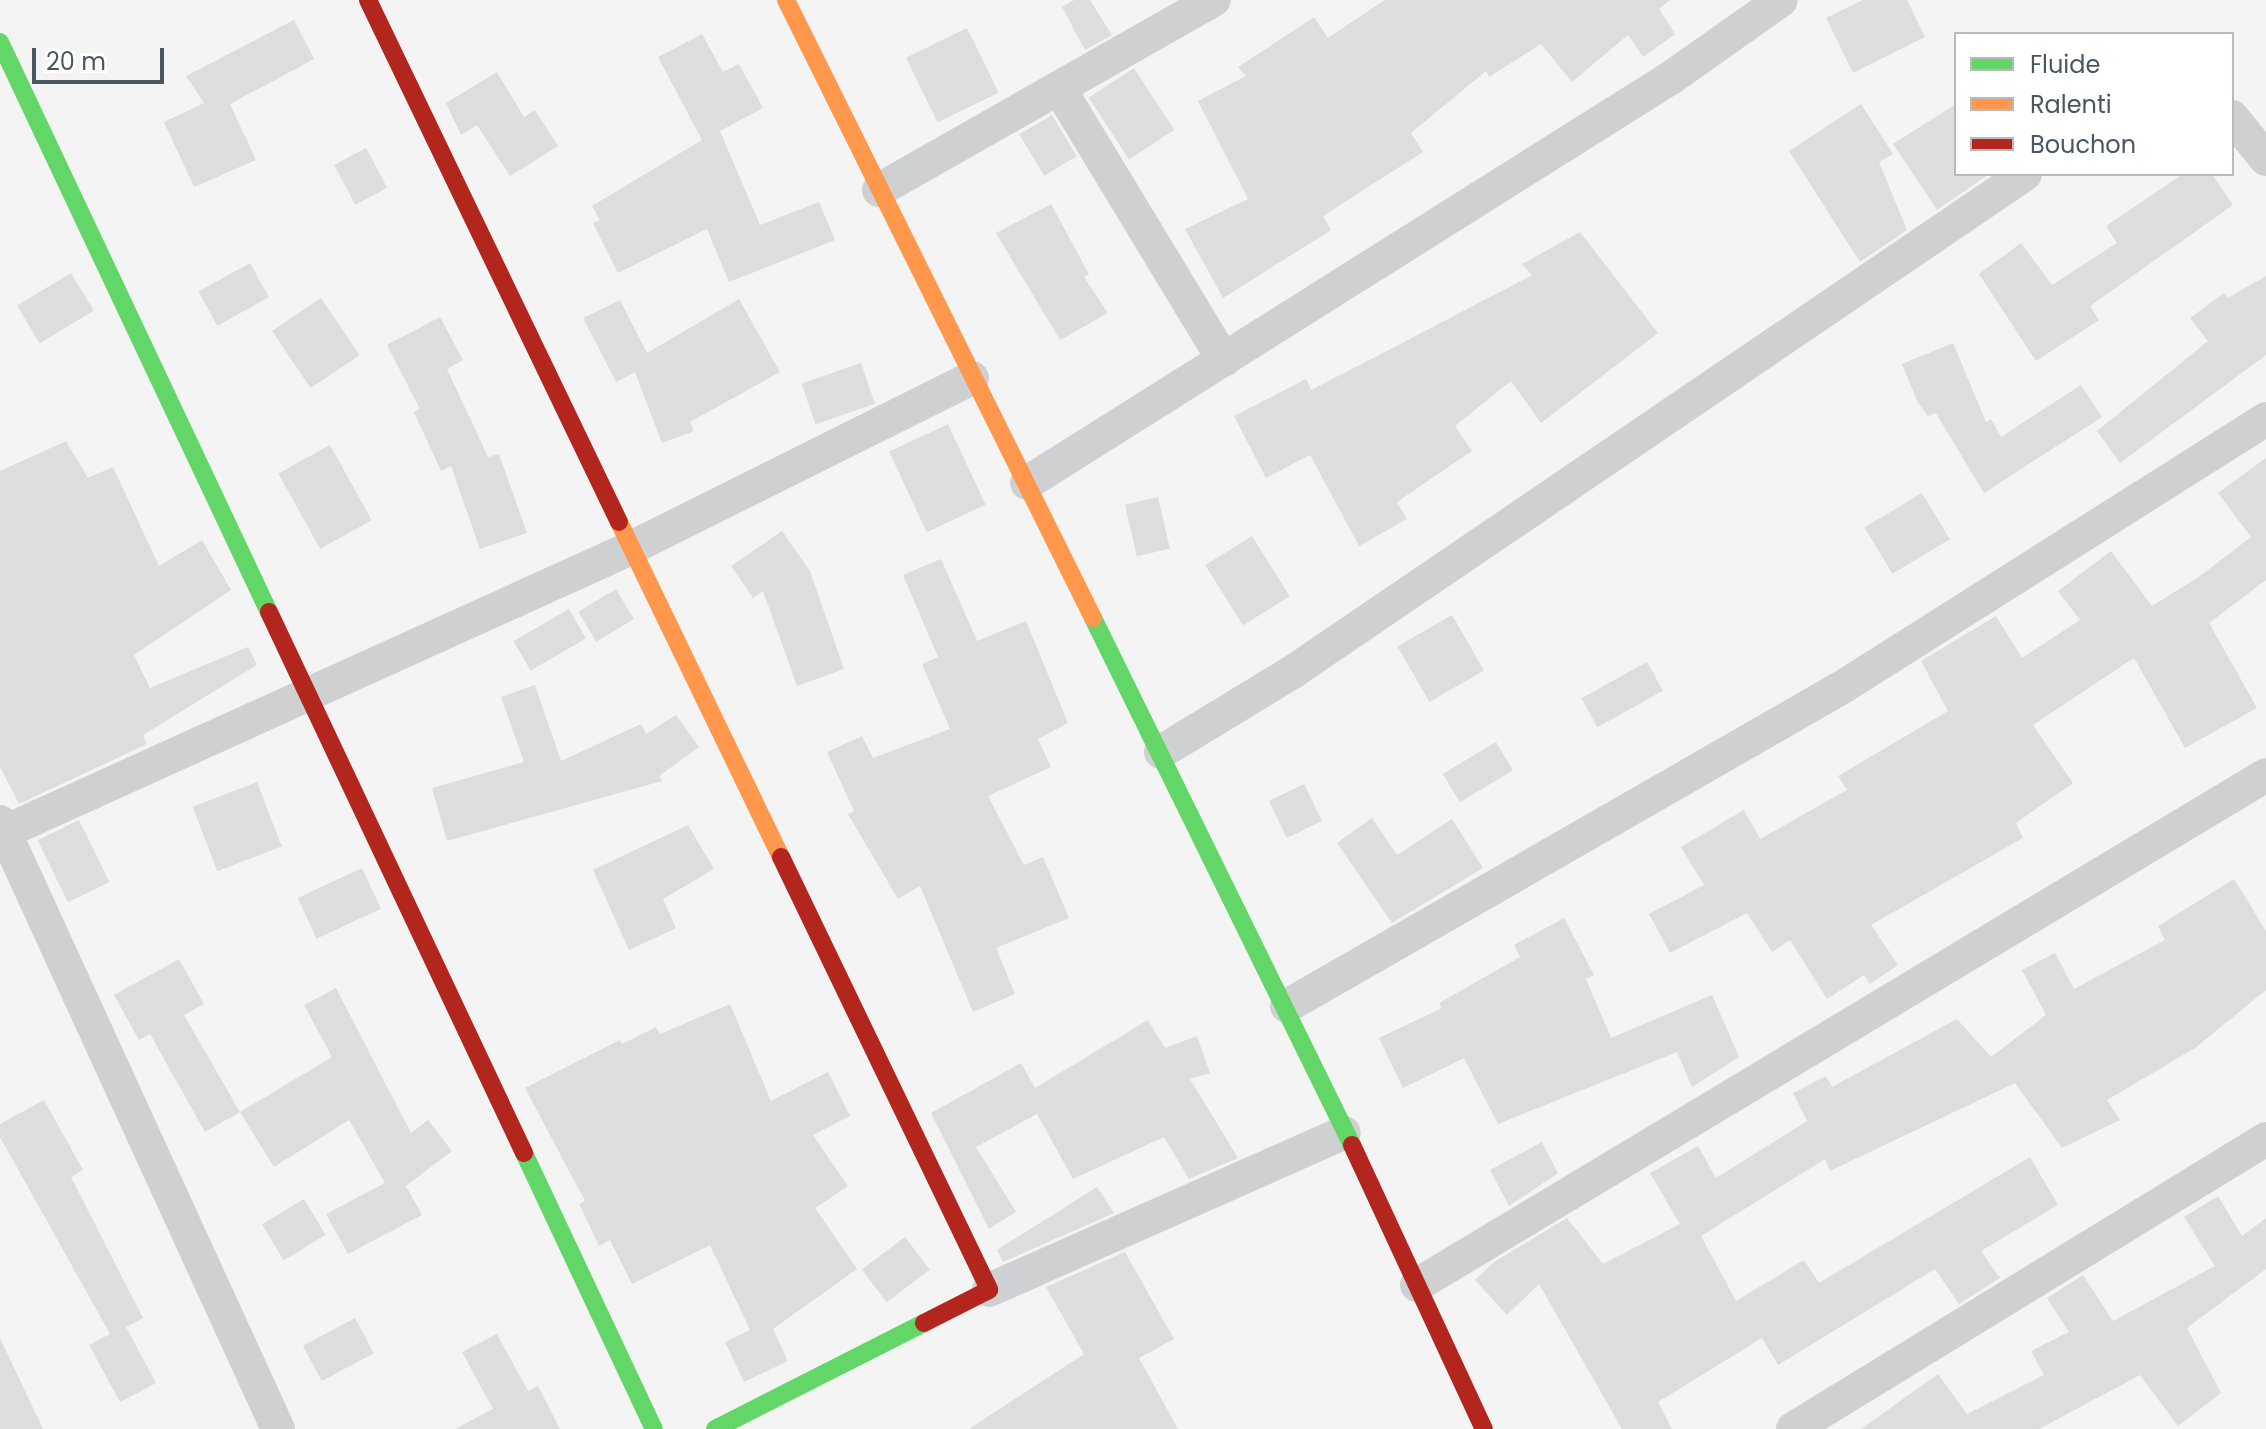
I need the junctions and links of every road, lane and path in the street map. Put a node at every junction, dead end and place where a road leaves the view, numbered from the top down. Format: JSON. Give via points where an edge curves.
{"nodes":[{"id":1,"x":368,"y":0,"type":"edge"},
{"id":2,"x":786,"y":0,"type":"edge"},
{"id":3,"x":1214,"y":0,"type":"edge"},
{"id":4,"x":1781,"y":0,"type":"edge"},
{"id":5,"x":0,"y":42,"type":"edge"},
{"id":6,"x":1059,"y":88,"type":"junction"},
{"id":7,"x":2234,"y":119,"type":"edge"},
{"id":8,"x":2266,"y":159,"type":"edge"},
{"id":9,"x":2022,"y":176,"type":"edge"},
{"id":10,"x":879,"y":190,"type":"junction"},
{"id":11,"x":1224,"y":360,"type":"junction"},
{"id":12,"x":972,"y":378,"type":"junction"},
{"id":13,"x":2266,"y":419,"type":"edge"},
{"id":14,"x":1027,"y":483,"type":"junction"},
{"id":15,"x":631,"y":548,"type":"junction"},
{"id":16,"x":307,"y":694,"type":"junction"},
{"id":17,"x":1161,"y":752,"type":"junction"},
{"id":18,"x":2266,"y":775,"type":"edge"},
{"id":19,"x":2,"y":830,"type":"edge"},
{"id":20,"x":1287,"y":1006,"type":"junction"},
{"id":21,"x":1344,"y":1133,"type":"junction"},
{"id":22,"x":2266,"y":1139,"type":"edge"},
{"id":23,"x":1417,"y":1285,"type":"junction"},
{"id":24,"x":989,"y":1290,"type":"junction"},
{"id":25,"x":278,"y":1429,"type":"edge"},
{"id":26,"x":654,"y":1429,"type":"edge"},
{"id":27,"x":715,"y":1429,"type":"edge"},
{"id":28,"x":1484,"y":1429,"type":"edge"},
{"id":29,"x":1793,"y":1429,"type":"edge"}],
"edges":[{"from":1,"to":15,"type":"street"},
{"from":2,"to":10,"type":"street"},
{"from":3,"to":6,"type":"street"},
{"from":4,"to":11,"type":"street","via":[[1672,77]]},
{"from":5,"to":16,"type":"street"},
{"from":6,"to":10,"type":"street"},
{"from":6,"to":11,"type":"street"},
{"from":7,"to":8,"type":"street"},
{"from":9,"to":17,"type":"street","via":[[1294,671]]},
{"from":10,"to":12,"type":"street"},
{"from":11,"to":14,"type":"street"},
{"from":12,"to":14,"type":"street"},
{"from":12,"to":15,"type":"street"},
{"from":13,"to":20,"type":"street","via":[[1841,688]]},
{"from":14,"to":17,"type":"street"},
{"from":15,"to":16,"type":"street"},
{"from":15,"to":24,"type":"street"},
{"from":16,"to":19,"type":"street"},
{"from":16,"to":26,"type":"street"},
{"from":17,"to":20,"type":"street"},
{"from":18,"to":23,"type":"street"},
{"from":19,"to":25,"type":"street"},
{"from":20,"to":21,"type":"street"},
{"from":21,"to":23,"type":"street"},
{"from":21,"to":24,"type":"street"},
{"from":22,"to":29,"type":"street"},
{"from":23,"to":28,"type":"street"},
{"from":24,"to":27,"type":"street"}]}
